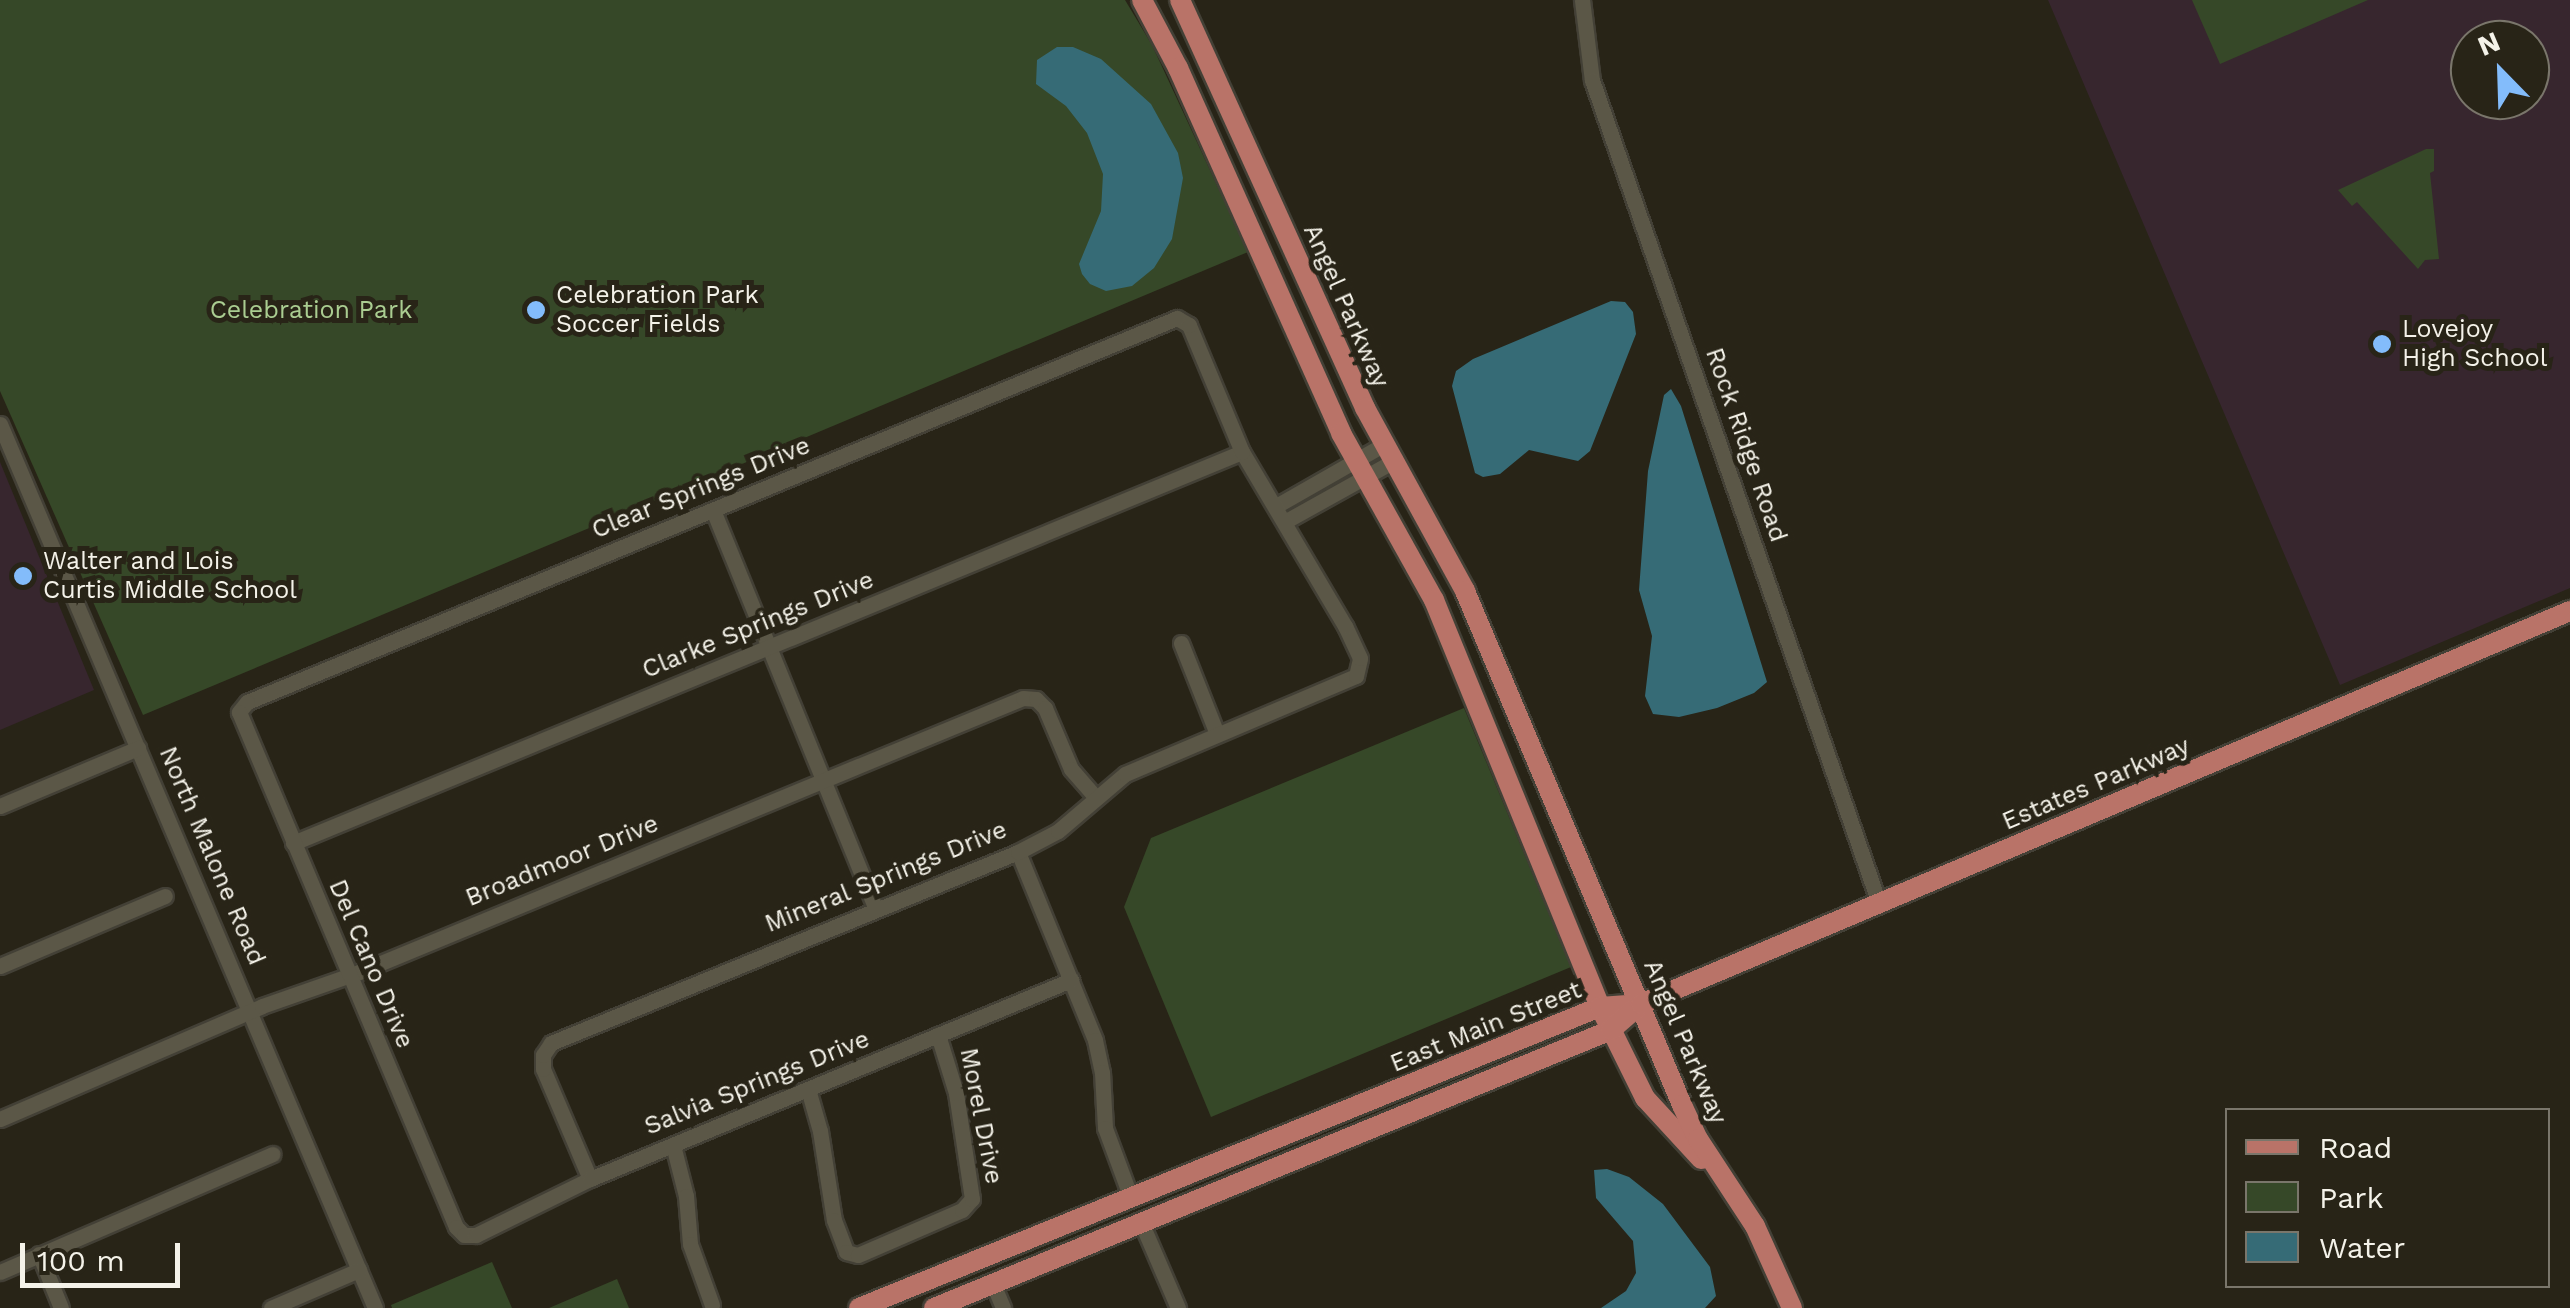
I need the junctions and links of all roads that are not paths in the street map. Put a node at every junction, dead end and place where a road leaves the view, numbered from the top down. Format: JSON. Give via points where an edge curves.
{"nodes":[{"id":1,"x":1142,"y":0,"type":"edge"},
{"id":2,"x":1180,"y":0,"type":"edge"},
{"id":3,"x":1582,"y":0,"type":"edge"},
{"id":4,"x":0,"y":424,"type":"edge"},
{"id":5,"x":1242,"y":452,"type":"junction"},
{"id":6,"x":1387,"y":453,"type":"junction"},
{"id":7,"x":1361,"y":468,"type":"junction"},
{"id":8,"x":1276,"y":506,"type":"junction"},
{"id":9,"x":713,"y":510,"type":"junction"},
{"id":10,"x":1286,"y":521,"type":"junction"},
{"id":11,"x":2570,"y":611,"type":"edge"},
{"id":12,"x":1180,"y":644,"type":"dead end"},
{"id":13,"x":768,"y":647,"type":"junction"},
{"id":14,"x":241,"y":708,"type":"joint"},
{"id":15,"x":1218,"y":734,"type":"junction"},
{"id":16,"x":138,"y":748,"type":"junction"},
{"id":17,"x":823,"y":780,"type":"junction"},
{"id":18,"x":1094,"y":797,"type":"junction"},
{"id":19,"x":0,"y":806,"type":"edge"},
{"id":20,"x":293,"y":843,"type":"junction"},
{"id":21,"x":1018,"y":852,"type":"junction"},
{"id":22,"x":165,"y":896,"type":"dead end"},
{"id":23,"x":1880,"y":903,"type":"junction"},
{"id":24,"x":876,"y":908,"type":"junction"},
{"id":25,"x":0,"y":966,"type":"edge"},
{"id":26,"x":349,"y":976,"type":"junction"},
{"id":27,"x":1071,"y":980,"type":"junction"},
{"id":28,"x":1641,"y":1004,"type":"junction"},
{"id":29,"x":1600,"y":1007,"type":"junction"},
{"id":30,"x":251,"y":1011,"type":"junction"},
{"id":31,"x":1611,"y":1030,"type":"junction"},
{"id":32,"x":938,"y":1035,"type":"junction"},
{"id":33,"x":1465,"y":1063,"type":"junction"},
{"id":34,"x":808,"y":1089,"type":"junction"},
{"id":35,"x":0,"y":1119,"type":"edge"},
{"id":36,"x":1377,"y":1126,"type":"junction"},
{"id":37,"x":673,"y":1145,"type":"junction"},
{"id":38,"x":274,"y":1154,"type":"dead end"},
{"id":39,"x":590,"y":1179,"type":"junction"},
{"id":40,"x":1131,"y":1198,"type":"junction"},
{"id":41,"x":1740,"y":1201,"type":"junction"},
{"id":42,"x":1141,"y":1222,"type":"junction"},
{"id":43,"x":464,"y":1234,"type":"joint"},
{"id":44,"x":39,"y":1254,"type":"junction"},
{"id":45,"x":359,"y":1270,"type":"junction"},
{"id":46,"x":0,"y":1272,"type":"edge"},
{"id":47,"x":993,"y":1284,"type":"junction"},
{"id":48,"x":712,"y":1305,"type":"dead end"},
{"id":49,"x":61,"y":1308,"type":"edge"},
{"id":50,"x":271,"y":1308,"type":"edge"},
{"id":51,"x":375,"y":1308,"type":"edge"},
{"id":52,"x":859,"y":1308,"type":"edge"},
{"id":53,"x":934,"y":1308,"type":"edge"},
{"id":54,"x":1003,"y":1308,"type":"edge"},
{"id":55,"x":1178,"y":1308,"type":"edge"},
{"id":56,"x":1792,"y":1308,"type":"edge"}],
"edges":[{"from":1,"to":7,"type":"main road","name":"Angel Parkway"},
{"from":2,"to":6,"type":"main road","name":"Angel Parkway"},
{"from":3,"to":23,"type":"street","name":"Rock Ridge Road","via":[[1592,80]]},
{"from":4,"to":16,"type":"street","name":"North Malone Road"},
{"from":5,"to":8,"type":"street"},
{"from":5,"to":9,"type":"street","name":"Clear Springs Drive","via":[[1189,325],[1173,319]]},
{"from":5,"to":13,"type":"street","name":"Clarke Springs Drive"},
{"from":6,"to":7,"type":"street"},
{"from":6,"to":28,"type":"main road","name":"Angel Parkway","via":[[1465,591]]},
{"from":7,"to":8,"type":"street"},
{"from":7,"to":10,"type":"street"},
{"from":7,"to":29,"type":"main road","name":"Angel Parkway","via":[[1434,600]]},
{"from":8,"to":10,"type":"street"},
{"from":9,"to":13,"type":"street"},
{"from":9,"to":14,"type":"street","name":"Clear Springs Drive"},
{"from":10,"to":15,"type":"street","name":"Mineral Springs Drive","via":[[1345,626],[1359,671]]},
{"from":11,"to":23,"type":"main road","name":"Estates Parkway"},
{"from":12,"to":15,"type":"street"},
{"from":13,"to":17,"type":"street"},
{"from":13,"to":20,"type":"street","name":"Clarke Springs Drive"},
{"from":14,"to":20,"type":"street","name":"Del Cano Drive"},
{"from":15,"to":18,"type":"street","name":"Mineral Springs Drive","via":[[1125,774]]},
{"from":16,"to":19,"type":"street"},
{"from":16,"to":30,"type":"street","name":"North Malone Road"},
{"from":17,"to":18,"type":"street","name":"Broadmoor Drive","via":[[1030,698],[1045,708],[1071,768]]},
{"from":17,"to":24,"type":"street"},
{"from":17,"to":26,"type":"street","name":"Broadmoor Drive"},
{"from":18,"to":21,"type":"street","name":"Mineral Springs Drive","via":[[1058,831]]},
{"from":20,"to":26,"type":"street","name":"Del Cano Drive"},
{"from":21,"to":24,"type":"street","name":"Mineral Springs Drive"},
{"from":21,"to":27,"type":"street"},
{"from":22,"to":25,"type":"street"},
{"from":23,"to":28,"type":"main road","name":"Estates Parkway"},
{"from":24,"to":39,"type":"street","name":"Mineral Springs Drive","via":[[550,1043],[543,1069]]},
{"from":26,"to":30,"type":"street","name":"Broadmoor Drive"},
{"from":26,"to":43,"type":"street","name":"Del Cano Drive"},
{"from":27,"to":32,"type":"street","name":"Salvia Springs Drive"},
{"from":27,"to":40,"type":"street","via":[[1100,1055],[1105,1128]]},
{"from":28,"to":29,"type":"main road","name":"East Main Street"},
{"from":28,"to":31,"type":"main road","name":"East Main Street"},
{"from":28,"to":41,"type":"main road","name":"Angel Parkway","via":[[1698,1139]]},
{"from":29,"to":31,"type":"main road","name":"Angel Parkway"},
{"from":29,"to":33,"type":"main road","name":"East Main Street"},
{"from":30,"to":35,"type":"street","name":"Broadmoor Drive"},
{"from":30,"to":45,"type":"street","name":"North Malone Road"},
{"from":31,"to":36,"type":"main road","name":"East Main Street"},
{"from":31,"to":41,"type":"main road","name":"Angel Parkway","via":[[1645,1098]]},
{"from":32,"to":34,"type":"street","name":"Salvia Springs Drive"},
{"from":32,"to":34,"type":"street","name":"Morel Drive","via":[[956,1093],[972,1199],[962,1210],[858,1255],[846,1252],[834,1220]]},
{"from":33,"to":36,"type":"main road","via":[[1381,1110]]},
{"from":33,"to":40,"type":"main road","name":"East Main Street"},
{"from":34,"to":37,"type":"street","name":"Salvia Springs Drive"},
{"from":36,"to":42,"type":"main road","name":"East Main Street"},
{"from":37,"to":39,"type":"street","name":"Salvia Springs Drive"},
{"from":37,"to":48,"type":"street","via":[[690,1244]]},
{"from":38,"to":44,"type":"street"},
{"from":39,"to":43,"type":"street","name":"Salvia Springs Drive","via":[[476,1235]]},
{"from":40,"to":42,"type":"main road"},
{"from":40,"to":52,"type":"main road","name":"East Main Street"},
{"from":41,"to":56,"type":"main road"},
{"from":42,"to":47,"type":"main road","name":"East Main Street"},
{"from":42,"to":55,"type":"street"},
{"from":44,"to":46,"type":"street"},
{"from":44,"to":49,"type":"street"},
{"from":45,"to":50,"type":"street"},
{"from":45,"to":51,"type":"street","name":"North Malone Road"},
{"from":47,"to":53,"type":"main road","name":"East Main Street"},
{"from":47,"to":54,"type":"street"}]}
